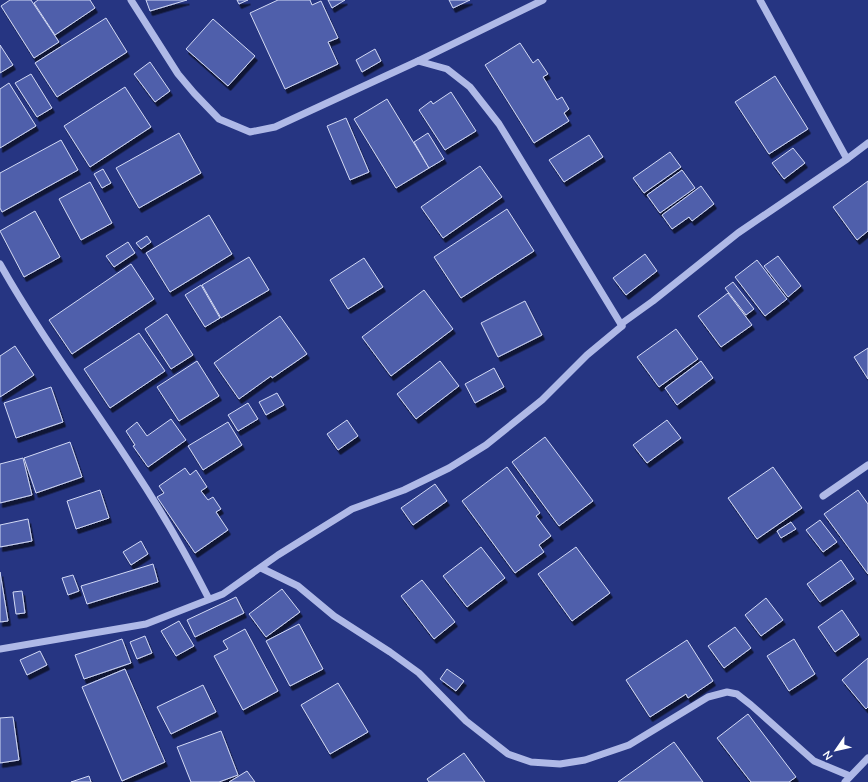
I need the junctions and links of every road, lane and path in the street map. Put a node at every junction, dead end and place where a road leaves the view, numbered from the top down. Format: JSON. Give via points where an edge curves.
{"nodes":[{"id":1,"x":131,"y":0,"type":"edge"},
{"id":2,"x":543,"y":0,"type":"edge"},
{"id":3,"x":760,"y":0,"type":"edge"},
{"id":4,"x":418,"y":61,"type":"junction"},
{"id":5,"x":868,"y":143,"type":"edge"},
{"id":6,"x":847,"y":159,"type":"junction"},
{"id":7,"x":0,"y":264,"type":"edge"},
{"id":8,"x":622,"y":326,"type":"junction"},
{"id":9,"x":868,"y":465,"type":"edge"},
{"id":10,"x":823,"y":496,"type":"dead end"},
{"id":11,"x":262,"y":568,"type":"junction"},
{"id":12,"x":209,"y":599,"type":"junction"},
{"id":13,"x":0,"y":649,"type":"edge"},
{"id":14,"x":868,"y":758,"type":"edge"},
{"id":15,"x":850,"y":776,"type":"junction"},
{"id":16,"x":844,"y":782,"type":"edge"}],
"edges":[{"from":1,"to":4,"type":"street","via":[[178,74],[194,93],[219,120],[250,132],[275,127]]},
{"from":2,"to":4,"type":"street"},
{"from":3,"to":6,"type":"street"},
{"from":4,"to":8,"type":"street","via":[[447,69],[470,87],[499,124]]},
{"from":5,"to":6,"type":"street"},
{"from":6,"to":8,"type":"street","via":[[738,233],[621,324]]},
{"from":7,"to":12,"type":"street","via":[[21,300],[134,469],[187,556]]},
{"from":8,"to":11,"type":"street","via":[[587,355],[542,400],[486,445],[430,478],[352,508]]},
{"from":9,"to":10,"type":"street"},
{"from":11,"to":12,"type":"street","via":[[224,594]]},
{"from":11,"to":15,"type":"street","via":[[298,586],[334,616],[419,673],[466,721],[513,756],[531,762],[560,764],[585,760],[629,745],[708,697],[727,692],[737,694],[751,705],[814,761]]},
{"from":12,"to":13,"type":"street","via":[[146,624]]},
{"from":14,"to":15,"type":"street"},
{"from":15,"to":16,"type":"street"}]}
